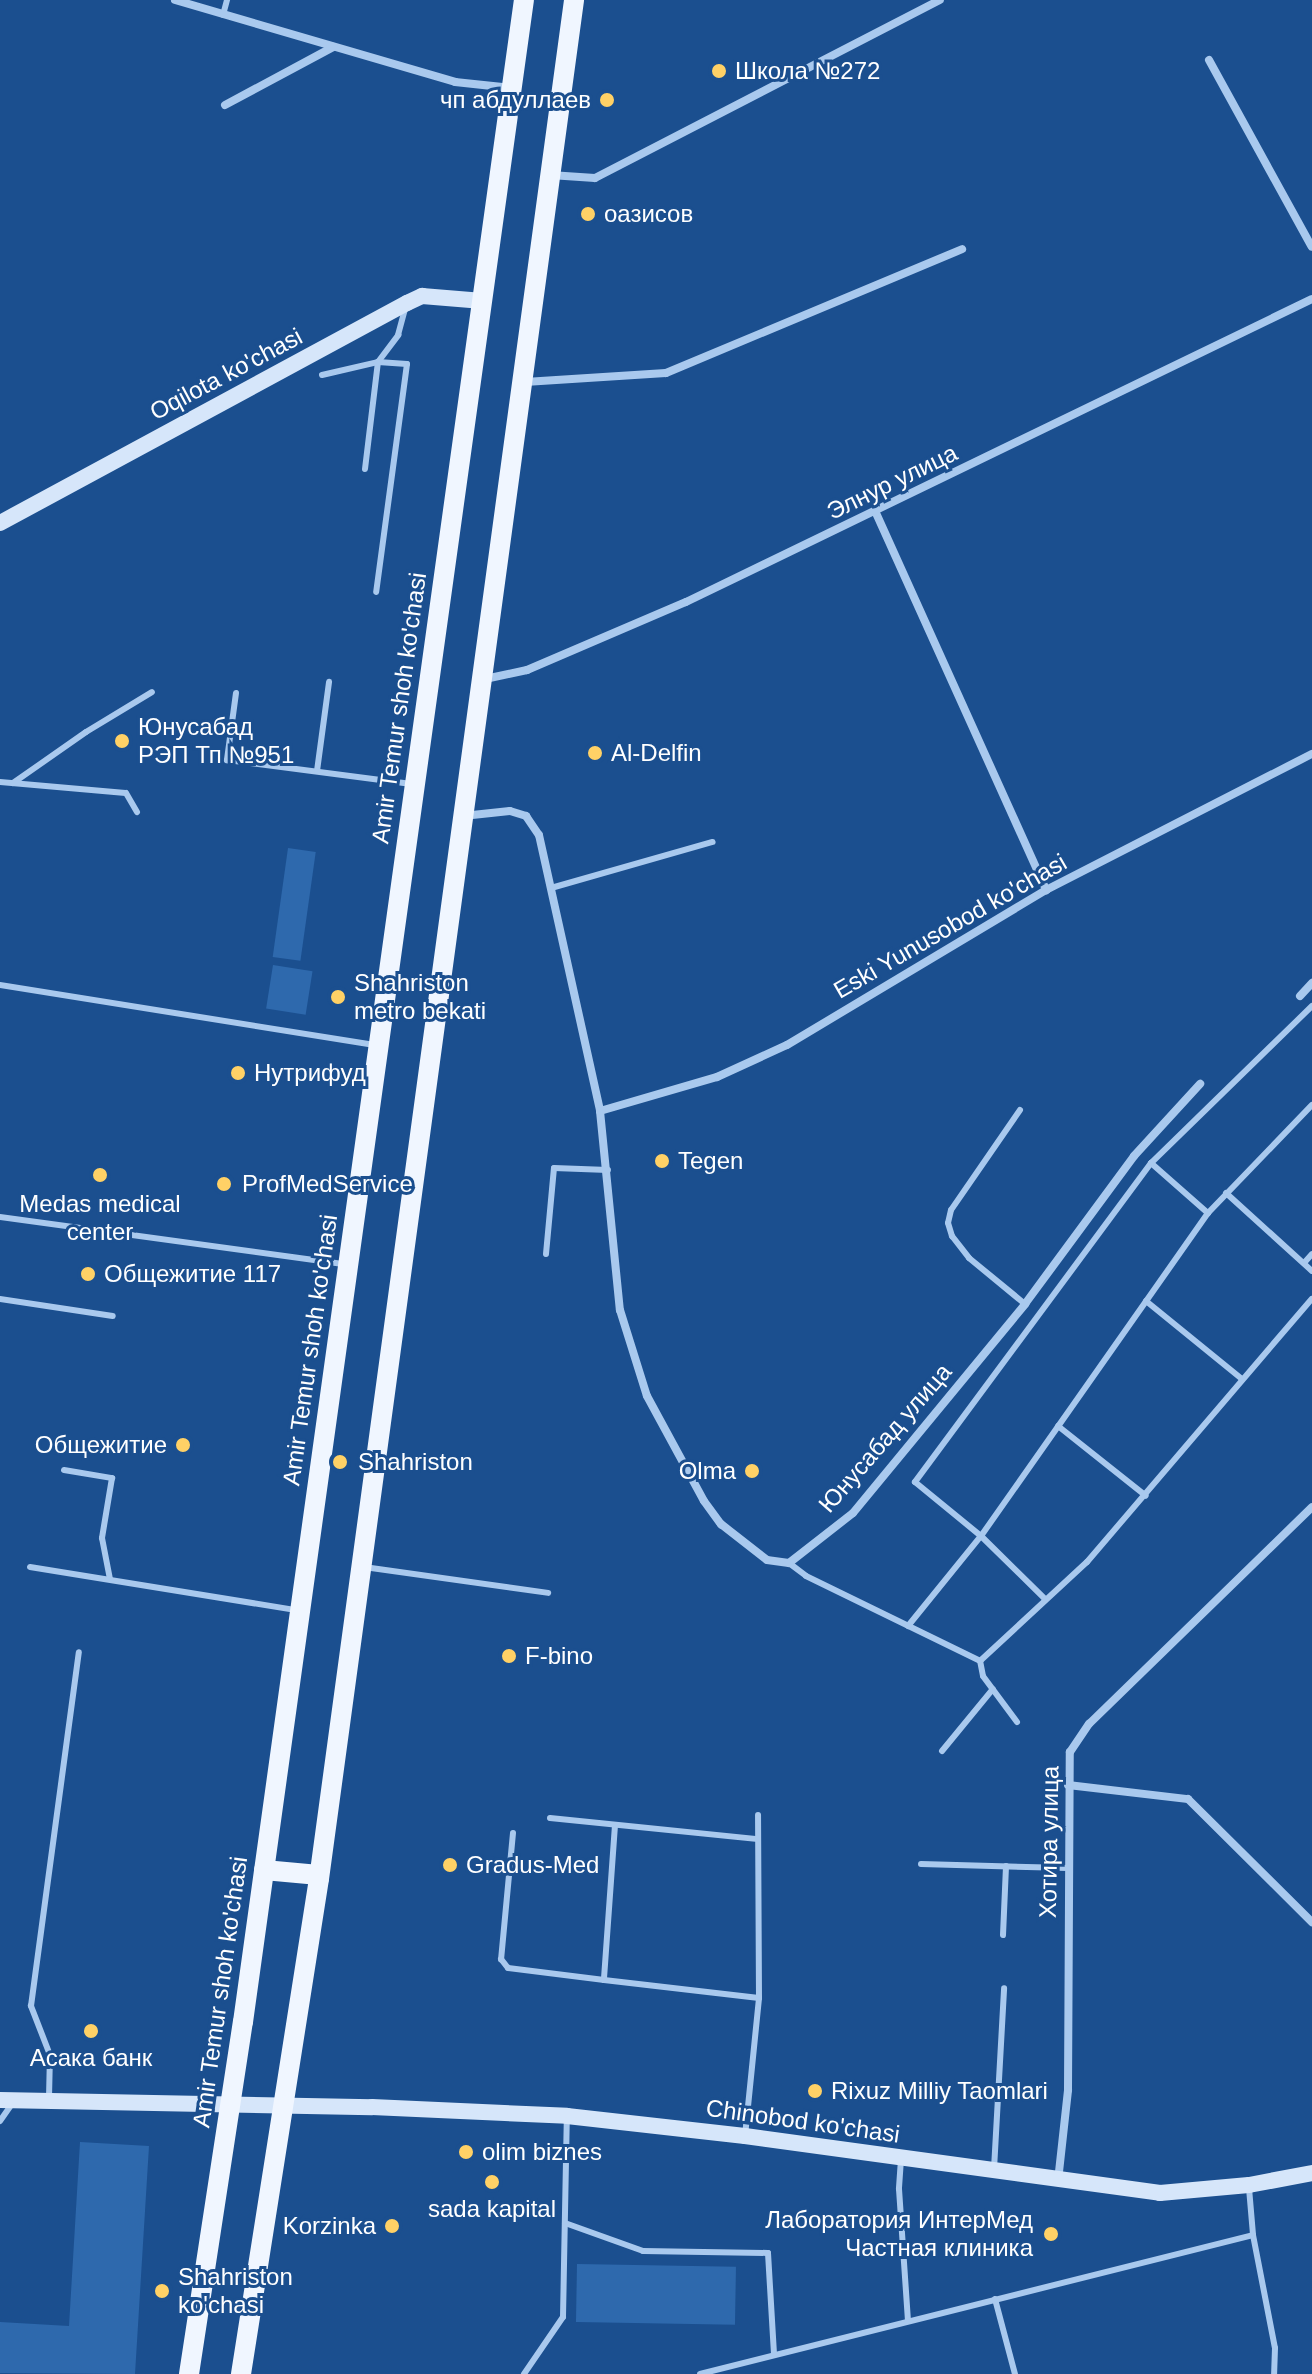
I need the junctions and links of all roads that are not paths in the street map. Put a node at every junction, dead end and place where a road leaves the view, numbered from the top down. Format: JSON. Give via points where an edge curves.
{"nodes":[{"id":1,"x":175,"y":0,"type":"edge"},
{"id":2,"x":227,"y":0,"type":"edge"},
{"id":3,"x":524,"y":0,"type":"edge"},
{"id":4,"x":574,"y":0,"type":"edge"},
{"id":5,"x":940,"y":0,"type":"edge"},
{"id":6,"x":223,"y":15,"type":"junction"},
{"id":7,"x":334,"y":46,"type":"junction"},
{"id":8,"x":1209,"y":60,"type":"dead end"},
{"id":9,"x":512,"y":88,"type":"junction"},
{"id":10,"x":225,"y":105,"type":"dead end"},
{"id":11,"x":549,"y":175,"type":"junction"},
{"id":12,"x":1312,"y":247,"type":"edge"},
{"id":13,"x":962,"y":249,"type":"dead end"},
{"id":14,"x":1312,"y":299,"type":"edge"},
{"id":15,"x":483,"y":301,"type":"junction"},
{"id":16,"x":407,"y":303,"type":"junction"},
{"id":17,"x":378,"y":362,"type":"junction"},
{"id":18,"x":322,"y":375,"type":"dead end"},
{"id":19,"x":521,"y":382,"type":"junction"},
{"id":20,"x":365,"y":469,"type":"dead end"},
{"id":21,"x":876,"y":513,"type":"junction"},
{"id":22,"x":0,"y":523,"type":"edge"},
{"id":23,"x":376,"y":592,"type":"dead end"},
{"id":24,"x":481,"y":679,"type":"junction"},
{"id":25,"x":329,"y":682,"type":"dead end"},
{"id":26,"x":152,"y":692,"type":"dead end"},
{"id":27,"x":236,"y":693,"type":"dead end"},
{"id":28,"x":1312,"y":754,"type":"edge"},
{"id":29,"x":317,"y":771,"type":"junction"},
{"id":30,"x":0,"y":782,"type":"edge"},
{"id":31,"x":13,"y":783,"type":"junction"},
{"id":32,"x":415,"y":784,"type":"junction"},
{"id":33,"x":137,"y":812,"type":"dead end"},
{"id":34,"x":462,"y":816,"type":"junction"},
{"id":35,"x":713,"y":842,"type":"dead end"},
{"id":36,"x":551,"y":888,"type":"junction"},
{"id":37,"x":1046,"y":890,"type":"junction"},
{"id":38,"x":1312,"y":983,"type":"edge"},
{"id":39,"x":0,"y":985,"type":"edge"},
{"id":40,"x":1300,"y":996,"type":"dead end"},
{"id":41,"x":1312,"y":1006,"type":"edge"},
{"id":42,"x":379,"y":1045,"type":"junction"},
{"id":43,"x":1200,"y":1084,"type":"dead end"},
{"id":44,"x":1312,"y":1105,"type":"edge"},
{"id":45,"x":1020,"y":1110,"type":"dead end"},
{"id":46,"x":600,"y":1111,"type":"junction"},
{"id":47,"x":1151,"y":1163,"type":"junction"},
{"id":48,"x":608,"y":1170,"type":"junction"},
{"id":49,"x":1226,"y":1193,"type":"junction"},
{"id":50,"x":1208,"y":1213,"type":"junction"},
{"id":51,"x":0,"y":1217,"type":"edge"},
{"id":52,"x":546,"y":1254,"type":"dead end"},
{"id":53,"x":1312,"y":1254,"type":"edge"},
{"id":54,"x":1304,"y":1263,"type":"junction"},
{"id":55,"x":348,"y":1264,"type":"junction"},
{"id":56,"x":1312,"y":1271,"type":"edge"},
{"id":57,"x":0,"y":1299,"type":"edge"},
{"id":58,"x":1312,"y":1299,"type":"edge"},
{"id":59,"x":1146,"y":1301,"type":"junction"},
{"id":60,"x":1025,"y":1304,"type":"junction"},
{"id":61,"x":113,"y":1316,"type":"dead end"},
{"id":62,"x":1242,"y":1379,"type":"junction"},
{"id":63,"x":1058,"y":1426,"type":"junction"},
{"id":64,"x":64,"y":1470,"type":"dead end"},
{"id":65,"x":1146,"y":1496,"type":"junction"},
{"id":66,"x":1312,"y":1507,"type":"edge"},
{"id":67,"x":981,"y":1536,"type":"junction"},
{"id":68,"x":789,"y":1563,"type":"junction"},
{"id":69,"x":360,"y":1566,"type":"junction"},
{"id":70,"x":30,"y":1567,"type":"dead end"},
{"id":71,"x":110,"y":1579,"type":"junction"},
{"id":72,"x":548,"y":1593,"type":"dead end"},
{"id":73,"x":1045,"y":1599,"type":"junction"},
{"id":74,"x":300,"y":1611,"type":"junction"},
{"id":75,"x":908,"y":1626,"type":"junction"},
{"id":76,"x":79,"y":1652,"type":"dead end"},
{"id":77,"x":980,"y":1661,"type":"junction"},
{"id":78,"x":993,"y":1689,"type":"junction"},
{"id":79,"x":1017,"y":1722,"type":"dead end"},
{"id":80,"x":942,"y":1751,"type":"dead end"},
{"id":81,"x":1068,"y":1785,"type":"junction"},
{"id":82,"x":758,"y":1815,"type":"dead end"},
{"id":83,"x":550,"y":1818,"type":"dead end"},
{"id":84,"x":615,"y":1825,"type":"junction"},
{"id":85,"x":513,"y":1833,"type":"dead end"},
{"id":86,"x":758,"y":1839,"type":"junction"},
{"id":87,"x":921,"y":1864,"type":"dead end"},
{"id":88,"x":1006,"y":1866,"type":"junction"},
{"id":89,"x":1068,"y":1868,"type":"junction"},
{"id":90,"x":264,"y":1870,"type":"junction"},
{"id":91,"x":319,"y":1875,"type":"junction"},
{"id":92,"x":1312,"y":1922,"type":"edge"},
{"id":93,"x":1003,"y":1935,"type":"dead end"},
{"id":94,"x":604,"y":1980,"type":"junction"},
{"id":95,"x":1004,"y":1988,"type":"dead end"},
{"id":96,"x":759,"y":1998,"type":"junction"},
{"id":97,"x":8,"y":2100,"type":"edge"},
{"id":98,"x":48,"y":2101,"type":"junction"},
{"id":99,"x":230,"y":2105,"type":"junction"},
{"id":100,"x":285,"y":2107,"type":"junction"},
{"id":101,"x":567,"y":2116,"type":"junction"},
{"id":102,"x":0,"y":2121,"type":"edge"},
{"id":103,"x":745,"y":2136,"type":"junction"},
{"id":104,"x":901,"y":2159,"type":"junction"},
{"id":105,"x":994,"y":2172,"type":"junction"},
{"id":106,"x":1312,"y":2173,"type":"edge"},
{"id":107,"x":1058,"y":2181,"type":"junction"},
{"id":108,"x":1249,"y":2185,"type":"junction"},
{"id":109,"x":565,"y":2223,"type":"junction"},
{"id":110,"x":1253,"y":2235,"type":"junction"},
{"id":111,"x":995,"y":2299,"type":"junction"},
{"id":112,"x":908,"y":2321,"type":"junction"},
{"id":113,"x":774,"y":2355,"type":"junction"},
{"id":114,"x":189,"y":2374,"type":"edge"},
{"id":115,"x":241,"y":2374,"type":"edge"},
{"id":116,"x":524,"y":2374,"type":"edge"},
{"id":117,"x":700,"y":2374,"type":"edge"},
{"id":118,"x":1015,"y":2374,"type":"edge"},
{"id":119,"x":1274,"y":2374,"type":"edge"}],
"edges":[{"from":1,"to":6,"type":"street"},
{"from":2,"to":6,"type":"lane"},
{"from":3,"to":9,"type":"main road","name":"Amir Temur shoh ko'chasi"},
{"from":4,"to":11,"type":"main road"},
{"from":5,"to":11,"type":"street","via":[[595,178]]},
{"from":6,"to":7,"type":"street"},
{"from":7,"to":9,"type":"street","via":[[455,82]]},
{"from":7,"to":10,"type":"street"},
{"from":8,"to":12,"type":"street"},
{"from":9,"to":15,"type":"main road","name":"Amir Temur shoh ko'chasi"},
{"from":11,"to":19,"type":"main road"},
{"from":13,"to":19,"type":"street","via":[[666,373]]},
{"from":14,"to":21,"type":"street","name":"Элнур улица"},
{"from":15,"to":16,"type":"main road","name":"Oqilota ko'chasi","via":[[422,296]]},
{"from":15,"to":32,"type":"main road","name":"Amir Temur shoh ko'chasi"},
{"from":16,"to":17,"type":"lane","via":[[398,335]]},
{"from":16,"to":22,"type":"main road","name":"Oqilota ko'chasi"},
{"from":17,"to":18,"type":"lane"},
{"from":17,"to":20,"type":"lane"},
{"from":17,"to":23,"type":"lane","via":[[407,364]]},
{"from":19,"to":24,"type":"main road"},
{"from":21,"to":24,"type":"street","name":"Элнур улица","via":[[527,670]]},
{"from":21,"to":37,"type":"street"},
{"from":24,"to":34,"type":"main road"},
{"from":25,"to":29,"type":"lane"},
{"from":26,"to":31,"type":"lane"},
{"from":27,"to":29,"type":"lane","via":[[227,760]]},
{"from":28,"to":37,"type":"street","name":"Eski Yunusobod ko'chasi"},
{"from":29,"to":32,"type":"lane"},
{"from":30,"to":31,"type":"lane"},
{"from":31,"to":33,"type":"lane","via":[[126,793]]},
{"from":32,"to":42,"type":"main road","name":"Amir Temur shoh ko'chasi"},
{"from":34,"to":36,"type":"street","via":[[510,811],[526,816],[539,835]]},
{"from":34,"to":69,"type":"main road"},
{"from":35,"to":36,"type":"lane"},
{"from":36,"to":46,"type":"street"},
{"from":37,"to":46,"type":"street","name":"Eski Yunusobod ko'chasi","via":[[787,1045],[717,1077]]},
{"from":38,"to":40,"type":"street"},
{"from":39,"to":42,"type":"lane"},
{"from":41,"to":47,"type":"lane"},
{"from":42,"to":55,"type":"main road","name":"Amir Temur shoh ko'chasi"},
{"from":43,"to":60,"type":"street","name":"Юнусабад улица","via":[[1134,1156]]},
{"from":44,"to":49,"type":"lane"},
{"from":45,"to":60,"type":"lane","via":[[951,1210],[948,1223],[969,1258]]},
{"from":46,"to":48,"type":"street"},
{"from":47,"to":50,"type":"lane"},
{"from":47,"to":67,"type":"lane","via":[[915,1482]]},
{"from":48,"to":52,"type":"lane","via":[[554,1168]]},
{"from":48,"to":68,"type":"street","via":[[620,1310],[647,1396],[721,1524],[767,1560]]},
{"from":49,"to":50,"type":"lane"},
{"from":49,"to":54,"type":"lane"},
{"from":50,"to":59,"type":"lane"},
{"from":51,"to":55,"type":"lane"},
{"from":53,"to":54,"type":"lane"},
{"from":54,"to":56,"type":"lane"},
{"from":55,"to":74,"type":"main road","name":"Amir Temur shoh ko'chasi"},
{"from":57,"to":61,"type":"lane"},
{"from":58,"to":62,"type":"lane"},
{"from":59,"to":62,"type":"lane"},
{"from":59,"to":63,"type":"lane"},
{"from":60,"to":68,"type":"street","name":"Юнусабад улица","via":[[853,1513]]},
{"from":62,"to":65,"type":"lane"},
{"from":63,"to":65,"type":"lane"},
{"from":63,"to":67,"type":"lane"},
{"from":64,"to":71,"type":"lane","via":[[112,1478],[102,1538]]},
{"from":65,"to":73,"type":"lane","via":[[1087,1562]]},
{"from":66,"to":81,"type":"street","name":"Хотира улица","via":[[1089,1724],[1070,1752]]},
{"from":67,"to":73,"type":"lane"},
{"from":67,"to":75,"type":"lane"},
{"from":68,"to":75,"type":"lane"},
{"from":69,"to":72,"type":"lane"},
{"from":69,"to":91,"type":"main road"},
{"from":70,"to":71,"type":"lane"},
{"from":71,"to":74,"type":"lane"},
{"from":73,"to":77,"type":"lane"},
{"from":74,"to":90,"type":"main road","name":"Amir Temur shoh ko'chasi"},
{"from":75,"to":77,"type":"lane"},
{"from":76,"to":98,"type":"lane","via":[[31,2006],[50,2055]]},
{"from":77,"to":78,"type":"lane"},
{"from":78,"to":79,"type":"lane"},
{"from":78,"to":80,"type":"lane"},
{"from":81,"to":89,"type":"street","name":"Хотира улица"},
{"from":81,"to":92,"type":"street","via":[[1188,1799]]},
{"from":82,"to":86,"type":"lane"},
{"from":83,"to":84,"type":"lane"},
{"from":84,"to":86,"type":"lane"},
{"from":84,"to":94,"type":"lane"},
{"from":85,"to":94,"type":"lane","via":[[501,1959],[508,1968]]},
{"from":86,"to":96,"type":"lane"},
{"from":87,"to":88,"type":"lane"},
{"from":88,"to":89,"type":"lane"},
{"from":88,"to":93,"type":"lane"},
{"from":89,"to":107,"type":"street","name":"Хотира улица","via":[[1068,2090]]},
{"from":90,"to":91,"type":"main road"},
{"from":90,"to":99,"type":"main road","name":"Amir Temur shoh ko'chasi"},
{"from":91,"to":100,"type":"main road"},
{"from":94,"to":96,"type":"lane"},
{"from":95,"to":105,"type":"lane"},
{"from":96,"to":103,"type":"lane"},
{"from":97,"to":98,"type":"main road"},
{"from":97,"to":102,"type":"lane"},
{"from":98,"to":99,"type":"main road"},
{"from":99,"to":100,"type":"main road","name":"Chinobod ko'chasi"},
{"from":99,"to":114,"type":"main road","name":"Amir Temur shoh ko'chasi"},
{"from":100,"to":101,"type":"main road","name":"Chinobod ko'chasi"},
{"from":100,"to":115,"type":"main road"},
{"from":101,"to":103,"type":"main road","name":"Chinobod ko'chasi"},
{"from":101,"to":109,"type":"lane"},
{"from":103,"to":104,"type":"main road","name":"Chinobod ko'chasi"},
{"from":104,"to":105,"type":"main road","name":"Chinobod ko'chasi"},
{"from":104,"to":112,"type":"lane"},
{"from":105,"to":107,"type":"main road","name":"Chinobod ko'chasi"},
{"from":106,"to":108,"type":"main road","name":"Chinobod ko'chasi"},
{"from":107,"to":108,"type":"main road","name":"Chinobod ko'chasi","via":[[1160,2193]]},
{"from":108,"to":110,"type":"lane"},
{"from":109,"to":113,"type":"lane","via":[[643,2251],[768,2253]]},
{"from":109,"to":116,"type":"lane","via":[[563,2317]]},
{"from":110,"to":111,"type":"lane"},
{"from":110,"to":119,"type":"lane","via":[[1275,2348]]},
{"from":111,"to":112,"type":"lane"},
{"from":111,"to":118,"type":"lane"},
{"from":112,"to":113,"type":"lane"},
{"from":113,"to":117,"type":"lane"}]}
